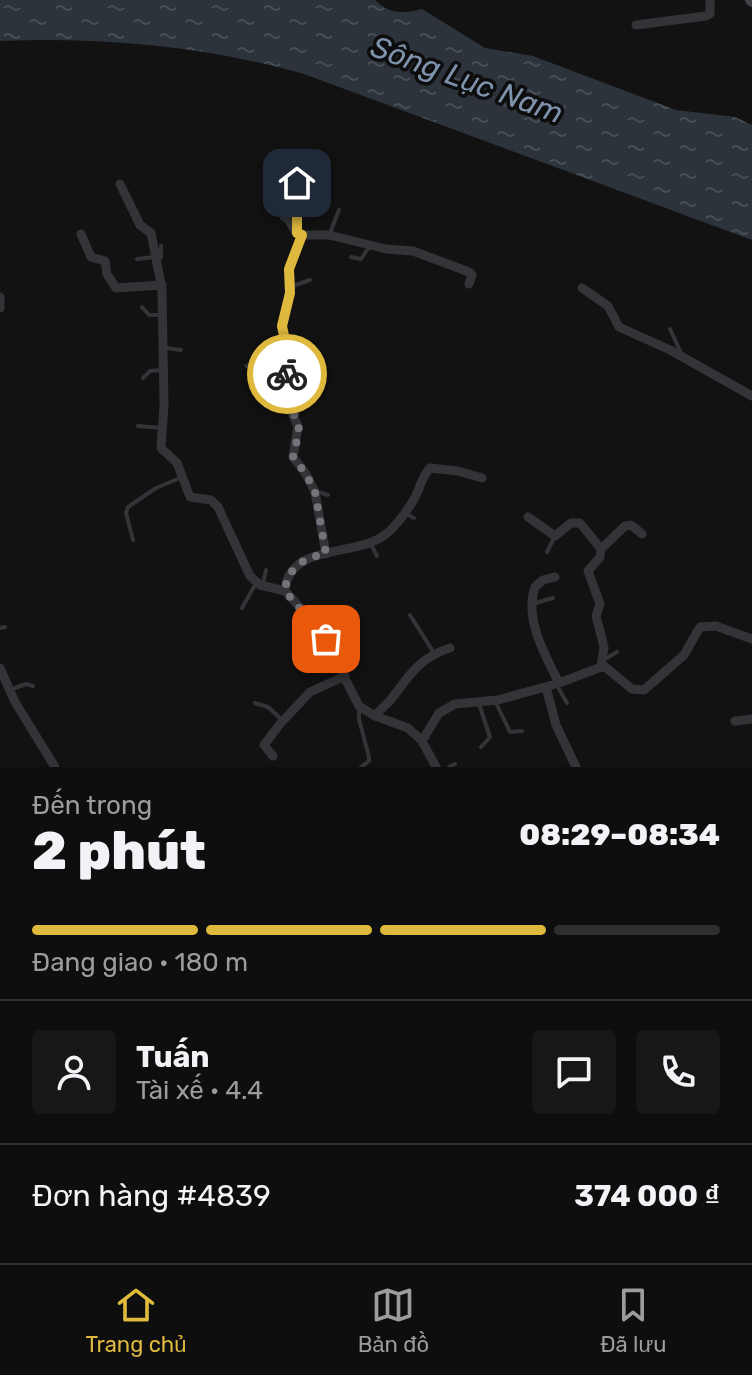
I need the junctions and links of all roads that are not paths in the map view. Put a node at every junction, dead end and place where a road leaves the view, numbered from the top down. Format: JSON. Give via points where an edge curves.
{"nodes":[{"id":1,"x":710,"y":0,"type":"edge"},
{"id":2,"x":636,"y":25,"type":"dead end"},
{"id":3,"x":120,"y":184,"type":"dead end"},
{"id":4,"x":288,"y":186,"type":"dead end"},
{"id":5,"x":339,"y":210,"type":"dead end"},
{"id":6,"x":284,"y":217,"type":"dead end"},
{"id":7,"x":81,"y":234,"type":"dead end"},
{"id":8,"x":299,"y":234,"type":"junction"},
{"id":9,"x":329,"y":235,"type":"junction"},
{"id":10,"x":370,"y":244,"type":"junction"},
{"id":11,"x":161,"y":246,"type":"dead end"},
{"id":12,"x":351,"y":257,"type":"dead end"},
{"id":13,"x":137,"y":259,"type":"dead end"},
{"id":14,"x":157,"y":259,"type":"junction"},
{"id":15,"x":310,"y":280,"type":"dead end"},
{"id":16,"x":469,"y":284,"type":"dead end"},
{"id":17,"x":162,"y":285,"type":"junction"},
{"id":18,"x":291,"y":287,"type":"junction"},
{"id":19,"x":582,"y":288,"type":"dead end"},
{"id":20,"x":0,"y":297,"type":"edge"},
{"id":21,"x":142,"y":307,"type":"dead end"},
{"id":22,"x":0,"y":308,"type":"edge"},
{"id":23,"x":163,"y":316,"type":"junction"},
{"id":24,"x":670,"y":329,"type":"dead end"},
{"id":25,"x":163,"y":348,"type":"junction"},
{"id":26,"x":181,"y":350,"type":"dead end"},
{"id":27,"x":683,"y":357,"type":"junction"},
{"id":28,"x":287,"y":365,"type":"junction"},
{"id":29,"x":246,"y":366,"type":"dead end"},
{"id":30,"x":162,"y":370,"type":"junction"},
{"id":31,"x":143,"y":378,"type":"dead end"},
{"id":32,"x":271,"y":396,"type":"dead end"},
{"id":33,"x":752,"y":396,"type":"edge"},
{"id":34,"x":287,"y":398,"type":"junction"},
{"id":35,"x":301,"y":405,"type":"dead end"},
{"id":36,"x":296,"y":418,"type":"junction"},
{"id":37,"x":138,"y":426,"type":"dead end"},
{"id":38,"x":161,"y":428,"type":"junction"},
{"id":39,"x":182,"y":478,"type":"junction"},
{"id":40,"x":482,"y":478,"type":"dead end"},
{"id":41,"x":315,"y":492,"type":"junction"},
{"id":42,"x":328,"y":495,"type":"dead end"},
{"id":43,"x":403,"y":512,"type":"junction"},
{"id":44,"x":528,"y":517,"type":"dead end"},
{"id":45,"x":414,"y":518,"type":"dead end"},
{"id":46,"x":642,"y":534,"type":"dead end"},
{"id":47,"x":555,"y":536,"type":"junction"},
{"id":48,"x":133,"y":540,"type":"dead end"},
{"id":49,"x":370,"y":542,"type":"junction"},
{"id":50,"x":601,"y":549,"type":"junction"},
{"id":51,"x":547,"y":552,"type":"dead end"},
{"id":52,"x":326,"y":554,"type":"junction"},
{"id":53,"x":377,"y":556,"type":"dead end"},
{"id":54,"x":266,"y":570,"type":"dead end"},
{"id":55,"x":555,"y":577,"type":"dead end"},
{"id":56,"x":260,"y":584,"type":"junction"},
{"id":57,"x":285,"y":591,"type":"junction"},
{"id":58,"x":553,"y":598,"type":"dead end"},
{"id":59,"x":532,"y":604,"type":"junction"},
{"id":60,"x":242,"y":608,"type":"dead end"},
{"id":61,"x":410,"y":615,"type":"dead end"},
{"id":62,"x":752,"y":640,"type":"edge"},
{"id":63,"x":450,"y":648,"type":"dead end"},
{"id":64,"x":617,"y":652,"type":"dead end"},
{"id":65,"x":434,"y":653,"type":"junction"},
{"id":66,"x":602,"y":664,"type":"junction"},
{"id":67,"x":0,"y":668,"type":"edge"},
{"id":68,"x":345,"y":676,"type":"junction"},
{"id":69,"x":33,"y":686,"type":"dead end"},
{"id":70,"x":556,"y":686,"type":"junction"},
{"id":71,"x":10,"y":692,"type":"junction"},
{"id":72,"x":0,"y":698,"type":"edge"},
{"id":73,"x":495,"y":700,"type":"junction"},
{"id":74,"x":478,"y":701,"type":"junction"},
{"id":75,"x":255,"y":703,"type":"dead end"},
{"id":76,"x":567,"y":703,"type":"dead end"},
{"id":77,"x":359,"y":706,"type":"junction"},
{"id":78,"x":375,"y":716,"type":"junction"},
{"id":79,"x":752,"y":719,"type":"edge"},
{"id":80,"x":282,"y":721,"type":"junction"},
{"id":81,"x":735,"y":721,"type":"dead end"},
{"id":82,"x":522,"y":731,"type":"dead end"},
{"id":83,"x":422,"y":741,"type":"junction"},
{"id":84,"x":481,"y":747,"type":"dead end"},
{"id":85,"x":273,"y":756,"type":"dead end"},
{"id":86,"x":55,"y":767,"type":"edge"},
{"id":87,"x":361,"y":767,"type":"edge"},
{"id":88,"x":436,"y":767,"type":"edge"},
{"id":89,"x":576,"y":767,"type":"edge"}],
"edges":[{"from":1,"to":2,"type":"street","via":[[708,16]]},
{"from":3,"to":14,"type":"street","via":[[140,225],[151,233]]},
{"from":4,"to":8,"type":"lane","via":[[298,185]]},
{"from":5,"to":9,"type":"lane"},
{"from":6,"to":8,"type":"street"},
{"from":7,"to":17,"type":"street","via":[[91,257],[105,261],[116,288]]},
{"from":8,"to":9,"type":"street"},
{"from":8,"to":18,"type":"street","via":[[289,269]]},
{"from":9,"to":10,"type":"street"},
{"from":10,"to":12,"type":"lane","via":[[361,259]]},
{"from":10,"to":16,"type":"street","via":[[428,255],[469,272]]},
{"from":11,"to":14,"type":"lane"},
{"from":13,"to":14,"type":"lane"},
{"from":14,"to":17,"type":"street"},
{"from":15,"to":18,"type":"lane"},
{"from":17,"to":23,"type":"street"},
{"from":18,"to":28,"type":"street","via":[[282,326]]},
{"from":19,"to":27,"type":"street","via":[[608,306],[619,327]]},
{"from":20,"to":22,"type":"street"},
{"from":21,"to":23,"type":"lane","via":[[149,315]]},
{"from":23,"to":25,"type":"street"},
{"from":24,"to":27,"type":"lane"},
{"from":25,"to":26,"type":"lane"},
{"from":25,"to":30,"type":"street"},
{"from":27,"to":33,"type":"street"},
{"from":28,"to":29,"type":"lane"},
{"from":28,"to":34,"type":"street"},
{"from":30,"to":31,"type":"lane"},
{"from":30,"to":38,"type":"street"},
{"from":32,"to":34,"type":"lane"},
{"from":34,"to":36,"type":"street"},
{"from":35,"to":36,"type":"lane"},
{"from":36,"to":41,"type":"street","via":[[293,457]]},
{"from":37,"to":38,"type":"lane"},
{"from":38,"to":39,"type":"street","via":[[161,448],[177,463]]},
{"from":39,"to":48,"type":"lane","via":[[128,507]]},
{"from":39,"to":56,"type":"street","via":[[190,497],[214,502],[247,571]]},
{"from":40,"to":43,"type":"street","via":[[430,468]]},
{"from":41,"to":42,"type":"lane"},
{"from":41,"to":52,"type":"street"},
{"from":43,"to":45,"type":"lane"},
{"from":43,"to":49,"type":"street","via":[[383,537]]},
{"from":44,"to":47,"type":"street"},
{"from":46,"to":50,"type":"street","via":[[625,526]]},
{"from":47,"to":50,"type":"street","via":[[571,523],[580,523]]},
{"from":47,"to":51,"type":"lane"},
{"from":49,"to":52,"type":"street"},
{"from":49,"to":53,"type":"lane"},
{"from":50,"to":66,"type":"street","via":[[588,571],[600,604],[596,616],[604,647]]},
{"from":52,"to":57,"type":"street","via":[[294,567]]},
{"from":54,"to":56,"type":"lane"},
{"from":55,"to":59,"type":"street","via":[[535,587]]},
{"from":56,"to":57,"type":"street"},
{"from":56,"to":60,"type":"lane"},
{"from":57,"to":68,"type":"street","via":[[319,628]]},
{"from":58,"to":59,"type":"lane"},
{"from":59,"to":70,"type":"street","via":[[534,626]]},
{"from":61,"to":65,"type":"lane"},
{"from":62,"to":66,"type":"street","via":[[716,626],[700,627],[684,655],[644,690],[632,689]]},
{"from":63,"to":65,"type":"street"},
{"from":64,"to":66,"type":"lane"},
{"from":65,"to":78,"type":"street"},
{"from":66,"to":70,"type":"street"},
{"from":67,"to":71,"type":"street"},
{"from":68,"to":77,"type":"street"},
{"from":68,"to":80,"type":"street","via":[[310,692]]},
{"from":69,"to":71,"type":"lane"},
{"from":70,"to":73,"type":"street"},
{"from":70,"to":76,"type":"lane"},
{"from":70,"to":89,"type":"street","via":[[556,725]]},
{"from":71,"to":72,"type":"lane"},
{"from":71,"to":86,"type":"street"},
{"from":73,"to":74,"type":"street"},
{"from":73,"to":82,"type":"lane","via":[[510,732]]},
{"from":74,"to":83,"type":"street","via":[[445,708]]},
{"from":74,"to":84,"type":"lane","via":[[490,737]]},
{"from":75,"to":80,"type":"lane"},
{"from":77,"to":78,"type":"street"},
{"from":77,"to":87,"type":"lane","via":[[369,757]]},
{"from":78,"to":83,"type":"street","via":[[408,728]]},
{"from":79,"to":81,"type":"street"},
{"from":80,"to":85,"type":"street","via":[[264,745]]},
{"from":83,"to":88,"type":"street"}]}
